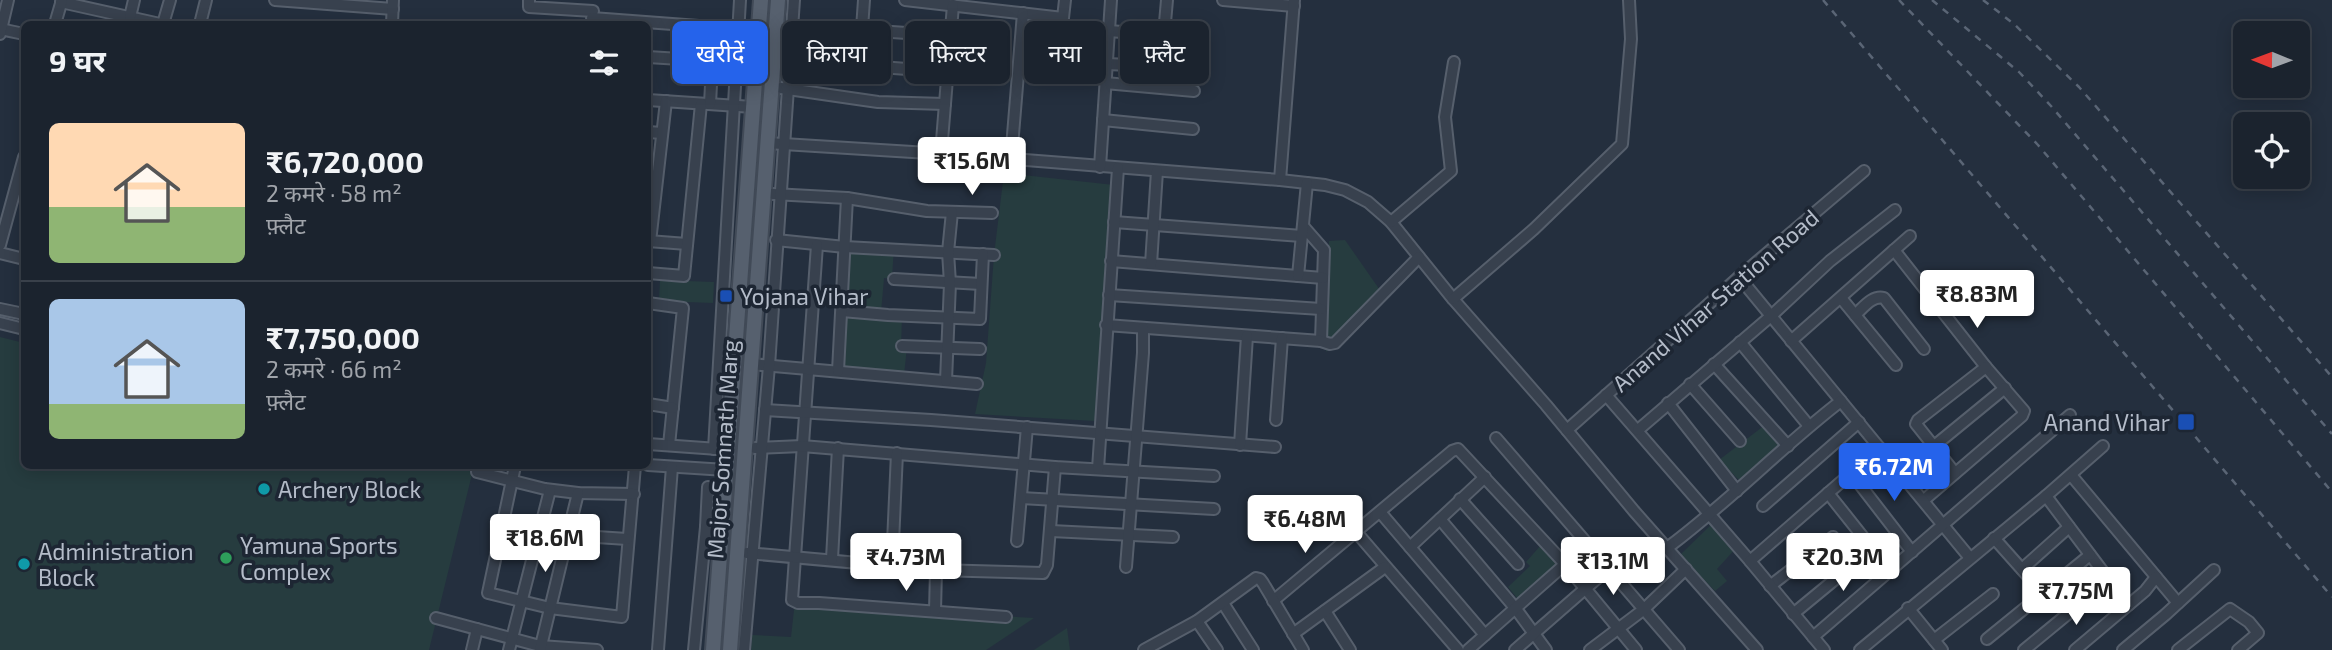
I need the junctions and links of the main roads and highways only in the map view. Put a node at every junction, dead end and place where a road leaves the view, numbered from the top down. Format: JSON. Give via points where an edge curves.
{"nodes":[{"id":1,"x":761,"y":0,"type":"edge"},
{"id":2,"x":778,"y":0,"type":"edge"},
{"id":3,"x":721,"y":449,"type":"junction"},
{"id":4,"x":745,"y":450,"type":"junction"},
{"id":5,"x":726,"y":470,"type":"junction"},
{"id":6,"x":743,"y":471,"type":"junction"},
{"id":7,"x":713,"y":650,"type":"edge"},
{"id":8,"x":730,"y":650,"type":"edge"}],
"edges":[{"from":1,"to":3,"type":"main road","name":"Major Somnath Marg"},
{"from":2,"to":4,"type":"main road","name":"Major Somnath Marg"},
{"from":3,"to":4,"type":"main road"},
{"from":3,"to":5,"type":"main road","name":"Major Somnath Marg"},
{"from":4,"to":6,"type":"main road","name":"Major Somnath Marg"},
{"from":5,"to":6,"type":"main road"},
{"from":5,"to":7,"type":"main road","name":"Major Somnath Marg"},
{"from":6,"to":8,"type":"main road","name":"Major Somnath Marg"}]}
